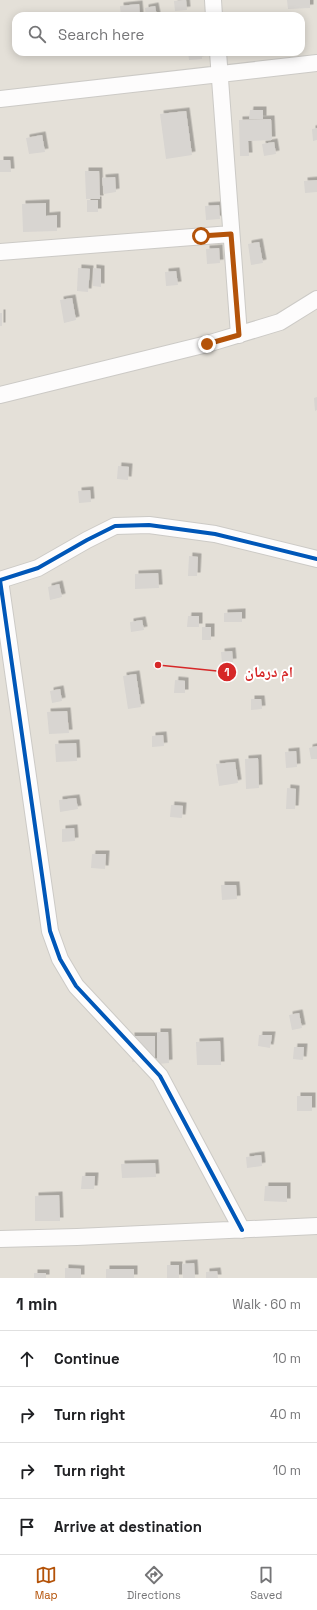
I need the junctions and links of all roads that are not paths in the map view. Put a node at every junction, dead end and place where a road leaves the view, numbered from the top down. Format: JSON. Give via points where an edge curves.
{"nodes":[{"id":1,"x":213,"y":0,"type":"edge"},
{"id":2,"x":214,"y":12,"type":"edge"},
{"id":3,"x":219,"y":56,"type":"edge"},
{"id":4,"x":317,"y":63,"type":"edge"},
{"id":5,"x":221,"y":75,"type":"junction"},
{"id":6,"x":0,"y":99,"type":"edge"},
{"id":7,"x":231,"y":234,"type":"junction"},
{"id":8,"x":0,"y":252,"type":"edge"},
{"id":9,"x":317,"y":299,"type":"edge"},
{"id":10,"x":239,"y":335,"type":"junction"},
{"id":11,"x":0,"y":395,"type":"edge"},
{"id":12,"x":317,"y":559,"type":"edge"},
{"id":13,"x":317,"y":1226,"type":"edge"},
{"id":14,"x":242,"y":1230,"type":"junction"},
{"id":15,"x":0,"y":1239,"type":"edge"}],
"edges":[{"from":1,"to":2,"type":"street"},
{"from":3,"to":5,"type":"street"},
{"from":4,"to":5,"type":"street"},
{"from":5,"to":6,"type":"street"},
{"from":5,"to":7,"type":"street"},
{"from":7,"to":8,"type":"street"},
{"from":7,"to":10,"type":"street"},
{"from":9,"to":10,"type":"street","via":[[280,322]]},
{"from":10,"to":11,"type":"street"},
{"from":12,"to":14,"type":"street","via":[[215,534],[149,525],[115,526],[38,568],[0,580],[50,931],[60,959],[76,986],[160,1076]]},
{"from":13,"to":14,"type":"street"},
{"from":14,"to":15,"type":"street"}]}
